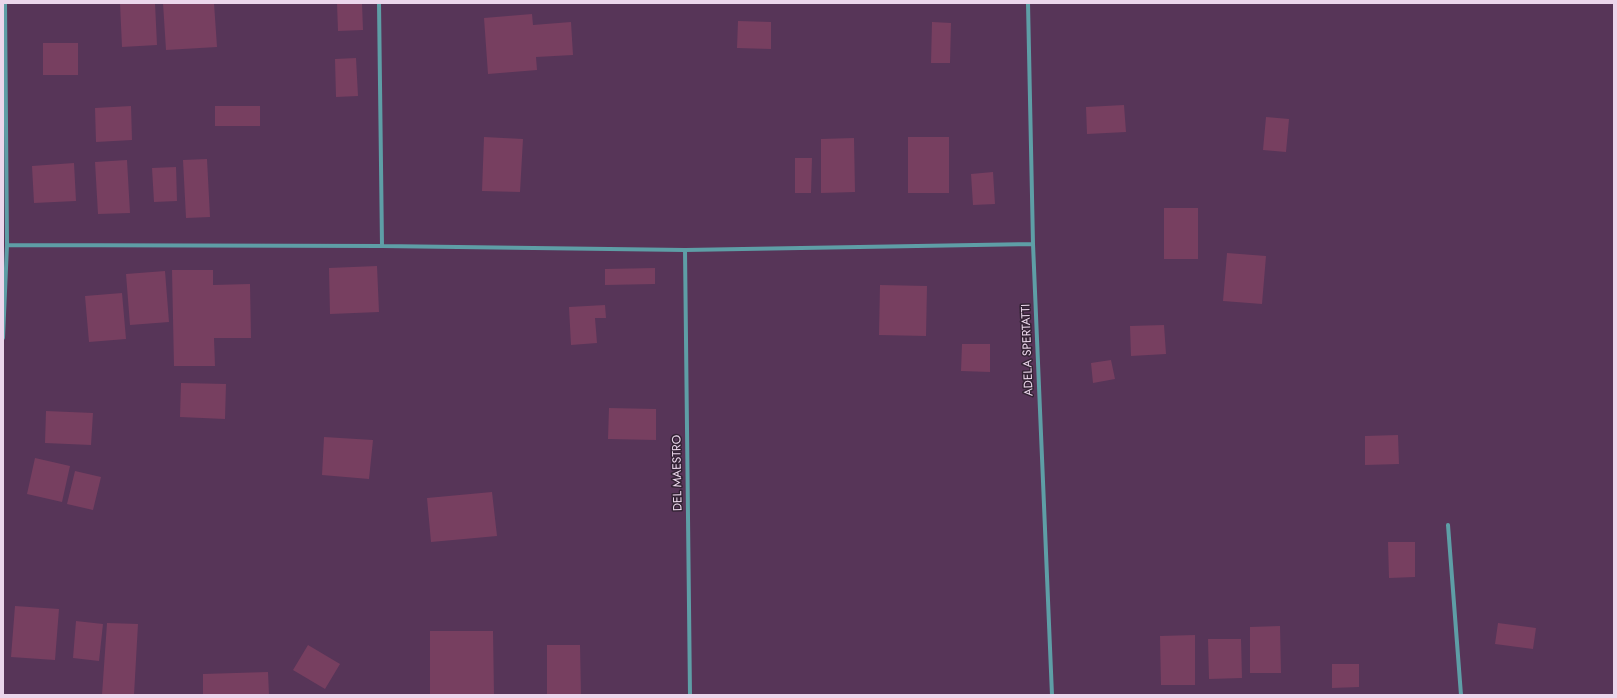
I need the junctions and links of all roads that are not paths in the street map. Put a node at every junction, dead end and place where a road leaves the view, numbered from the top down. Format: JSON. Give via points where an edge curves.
{"nodes":[{"id":1,"x":5,"y":3,"type":"edge"},
{"id":2,"x":379,"y":3,"type":"edge"},
{"id":3,"x":1028,"y":3,"type":"edge"},
{"id":4,"x":1033,"y":244,"type":"junction"},
{"id":5,"x":7,"y":245,"type":"junction"},
{"id":6,"x":382,"y":246,"type":"junction"},
{"id":7,"x":685,"y":250,"type":"junction"},
{"id":8,"x":3,"y":338,"type":"edge"},
{"id":9,"x":1448,"y":525,"type":"dead end"},
{"id":10,"x":690,"y":695,"type":"edge"},
{"id":11,"x":1052,"y":695,"type":"edge"},
{"id":12,"x":1461,"y":695,"type":"edge"}],
"edges":[{"from":1,"to":5,"type":"street"},
{"from":2,"to":6,"type":"street"},
{"from":3,"to":4,"type":"street","name":"ADELA SPERTATTI"},
{"from":4,"to":7,"type":"street"},
{"from":4,"to":11,"type":"street","name":"ADELA SPERTATTI"},
{"from":5,"to":6,"type":"street"},
{"from":5,"to":8,"type":"street"},
{"from":6,"to":7,"type":"street"},
{"from":7,"to":10,"type":"street","name":"DEL MAESTRO"},
{"from":9,"to":12,"type":"street"}]}
